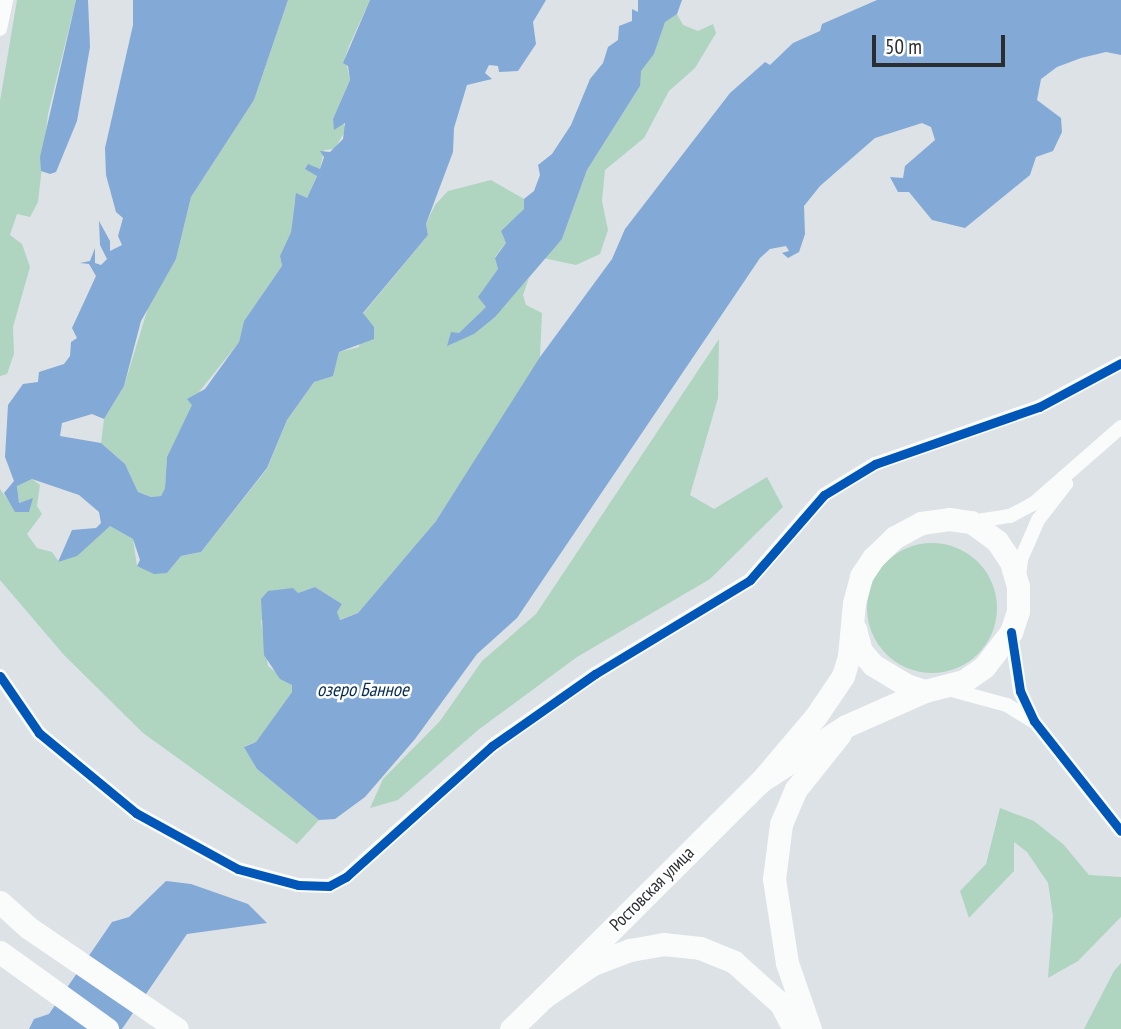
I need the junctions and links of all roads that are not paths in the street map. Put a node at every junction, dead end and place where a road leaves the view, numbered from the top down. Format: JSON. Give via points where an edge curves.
{"nodes":[{"id":1,"x":6,"y":0,"type":"edge"},
{"id":2,"x":0,"y":29,"type":"edge"},
{"id":3,"x":1121,"y":363,"type":"edge"},
{"id":4,"x":1121,"y":427,"type":"edge"},
{"id":5,"x":1085,"y":461,"type":"junction"},
{"id":6,"x":971,"y":522,"type":"junction"},
{"id":7,"x":1018,"y":586,"type":"junction"},
{"id":8,"x":854,"y":626,"type":"junction"},
{"id":9,"x":1012,"y":632,"type":"junction"},
{"id":10,"x":0,"y":676,"type":"edge"},
{"id":11,"x":934,"y":689,"type":"junction"},
{"id":12,"x":1034,"y":721,"type":"junction"},
{"id":13,"x":846,"y":726,"type":"junction"},
{"id":14,"x":761,"y":781,"type":"junction"},
{"id":15,"x":1121,"y":831,"type":"edge"},
{"id":16,"x":0,"y":902,"type":"edge"},
{"id":17,"x":2,"y":954,"type":"edge"},
{"id":18,"x":544,"y":997,"type":"junction"},
{"id":19,"x":107,"y":1029,"type":"edge"},
{"id":20,"x":177,"y":1029,"type":"edge"},
{"id":21,"x":511,"y":1029,"type":"edge"},
{"id":22,"x":794,"y":1029,"type":"edge"},
{"id":23,"x":810,"y":1029,"type":"edge"}],
"edges":[{"from":1,"to":2,"type":"street"},
{"from":3,"to":10,"type":"street","via":[[1039,407],[875,464],[824,495],[750,580],[595,674],[492,746],[346,877],[329,886],[298,886],[238,869],[136,813],[39,733]]},
{"from":4,"to":5,"type":"street"},
{"from":5,"to":6,"type":"street","via":[[1010,516]]},
{"from":5,"to":7,"type":"street","via":[[1038,520],[1021,559]]},
{"from":6,"to":7,"type":"main road","via":[[997,541],[1011,562]]},
{"from":6,"to":8,"type":"main road","via":[[921,523],[895,537],[861,576]]},
{"from":7,"to":9,"type":"main road"},
{"from":8,"to":11,"type":"main road","via":[[861,651],[873,665],[906,685]]},
{"from":8,"to":14,"type":"main road","via":[[849,656],[832,695]]},
{"from":9,"to":11,"type":"main road","via":[[984,667]]},
{"from":9,"to":12,"type":"street","via":[[1020,691]]},
{"from":11,"to":12,"type":"street","via":[[1007,705]]},
{"from":11,"to":13,"type":"main road"},
{"from":12,"to":15,"type":"street"},
{"from":13,"to":14,"type":"main road"},
{"from":13,"to":23,"type":"main road","via":[[796,789],[781,824],[774,879],[787,962]]},
{"from":14,"to":18,"type":"main road","name":"Ростовская улица"},
{"from":16,"to":20,"type":"main road","via":[[29,928]]},
{"from":17,"to":19,"type":"main road"},
{"from":18,"to":21,"type":"main road"},
{"from":18,"to":22,"type":"main road","via":[[593,964],[629,950],[663,944],[700,948],[734,962],[760,980],[782,1003]]}]}
